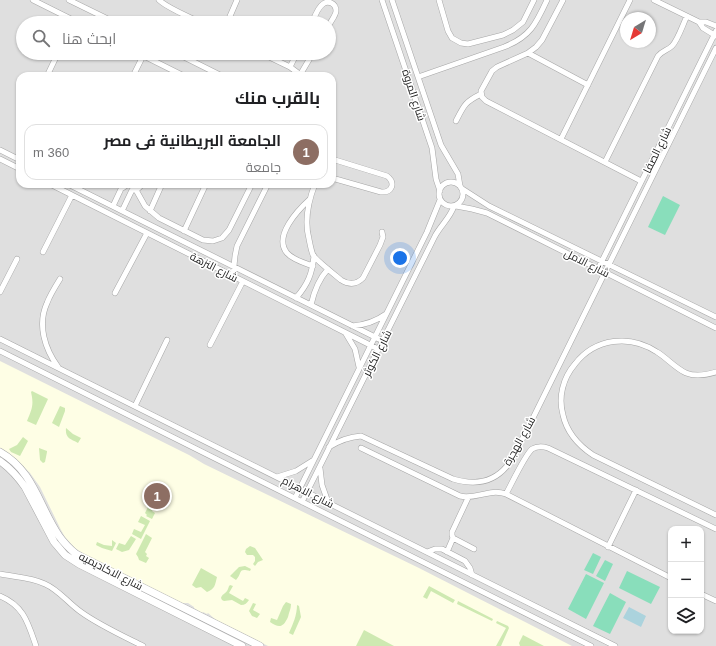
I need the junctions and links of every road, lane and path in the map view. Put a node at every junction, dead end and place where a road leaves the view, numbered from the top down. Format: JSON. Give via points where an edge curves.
{"nodes":[{"id":1,"x":33,"y":0,"type":"edge"},
{"id":2,"x":69,"y":0,"type":"edge"},
{"id":3,"x":159,"y":0,"type":"edge"},
{"id":4,"x":167,"y":0,"type":"edge"},
{"id":5,"x":237,"y":0,"type":"edge"},
{"id":6,"x":382,"y":0,"type":"edge"},
{"id":7,"x":392,"y":0,"type":"edge"},
{"id":8,"x":439,"y":0,"type":"edge"},
{"id":9,"x":534,"y":0,"type":"edge"},
{"id":10,"x":547,"y":0,"type":"edge"},
{"id":11,"x":563,"y":0,"type":"edge"},
{"id":12,"x":630,"y":0,"type":"edge"},
{"id":13,"x":654,"y":0,"type":"edge"},
{"id":14,"x":168,"y":6,"type":"junction"},
{"id":15,"x":64,"y":16,"type":"edge"},
{"id":16,"x":102,"y":16,"type":"edge"},
{"id":17,"x":187,"y":16,"type":"edge"},
{"id":18,"x":230,"y":16,"type":"edge"},
{"id":19,"x":315,"y":16,"type":"edge"},
{"id":20,"x":334,"y":16,"type":"edge"},
{"id":21,"x":687,"y":16,"type":"junction"},
{"id":22,"x":699,"y":22,"type":"junction"},
{"id":23,"x":716,"y":26,"type":"edge"},
{"id":24,"x":715,"y":34,"type":"edge"},
{"id":25,"x":716,"y":48,"type":"edge"},
{"id":26,"x":528,"y":53,"type":"junction"},
{"id":27,"x":55,"y":60,"type":"edge"},
{"id":28,"x":139,"y":60,"type":"edge"},
{"id":29,"x":157,"y":60,"type":"edge"},
{"id":30,"x":190,"y":60,"type":"edge"},
{"id":31,"x":276,"y":60,"type":"edge"},
{"id":32,"x":294,"y":60,"type":"edge"},
{"id":33,"x":309,"y":60,"type":"edge"},
{"id":34,"x":290,"y":67,"type":"junction"},
{"id":35,"x":49,"y":72,"type":"edge"},
{"id":36,"x":134,"y":72,"type":"edge"},
{"id":37,"x":177,"y":72,"type":"edge"},
{"id":38,"x":214,"y":72,"type":"edge"},
{"id":39,"x":297,"y":72,"type":"edge"},
{"id":40,"x":303,"y":72,"type":"edge"},
{"id":41,"x":418,"y":76,"type":"junction"},
{"id":42,"x":588,"y":85,"type":"junction"},
{"id":43,"x":481,"y":94,"type":"junction"},
{"id":44,"x":456,"y":120,"type":"dead end"},
{"id":45,"x":561,"y":139,"type":"junction"},
{"id":46,"x":0,"y":150,"type":"edge"},
{"id":47,"x":16,"y":158,"type":"edge"},
{"id":48,"x":0,"y":159,"type":"edge"},
{"id":49,"x":336,"y":160,"type":"edge"},
{"id":50,"x":605,"y":162,"type":"junction"},
{"id":51,"x":16,"y":167,"type":"edge"},
{"id":52,"x":336,"y":179,"type":"edge"},
{"id":53,"x":642,"y":181,"type":"junction"},
{"id":54,"x":461,"y":187,"type":"junction"},
{"id":55,"x":58,"y":188,"type":"edge"},
{"id":56,"x":76,"y":188,"type":"edge"},
{"id":57,"x":122,"y":188,"type":"edge"},
{"id":58,"x":129,"y":188,"type":"edge"},
{"id":59,"x":140,"y":188,"type":"edge"},
{"id":60,"x":160,"y":188,"type":"edge"},
{"id":61,"x":204,"y":188,"type":"edge"},
{"id":62,"x":250,"y":188,"type":"edge"},
{"id":63,"x":266,"y":188,"type":"edge"},
{"id":64,"x":314,"y":188,"type":"edge"},
{"id":65,"x":134,"y":190,"type":"junction"},
{"id":66,"x":440,"y":190,"type":"junction"},
{"id":67,"x":72,"y":195,"type":"junction"},
{"id":68,"x":310,"y":199,"type":"junction"},
{"id":69,"x":440,"y":200,"type":"junction"},
{"id":70,"x":112,"y":206,"type":"junction"},
{"id":71,"x":455,"y":206,"type":"junction"},
{"id":72,"x":122,"y":211,"type":"junction"},
{"id":73,"x":150,"y":211,"type":"junction"},
{"id":74,"x":184,"y":231,"type":"junction"},
{"id":75,"x":382,"y":232,"type":"dead end"},
{"id":76,"x":147,"y":233,"type":"junction"},
{"id":77,"x":44,"y":252,"type":"dead end"},
{"id":78,"x":314,"y":256,"type":"junction"},
{"id":79,"x":17,"y":259,"type":"dead end"},
{"id":80,"x":602,"y":261,"type":"junction"},
{"id":81,"x":608,"y":264,"type":"junction"},
{"id":82,"x":234,"y":266,"type":"junction"},
{"id":83,"x":313,"y":266,"type":"junction"},
{"id":84,"x":328,"y":269,"type":"junction"},
{"id":85,"x":598,"y":269,"type":"junction"},
{"id":86,"x":605,"y":272,"type":"junction"},
{"id":87,"x":233,"y":276,"type":"junction"},
{"id":88,"x":60,"y":279,"type":"dead end"},
{"id":89,"x":243,"y":281,"type":"junction"},
{"id":90,"x":0,"y":292,"type":"edge"},
{"id":91,"x":116,"y":293,"type":"dead end"},
{"id":92,"x":296,"y":298,"type":"junction"},
{"id":93,"x":311,"y":305,"type":"junction"},
{"id":94,"x":386,"y":314,"type":"junction"},
{"id":95,"x":716,"y":317,"type":"edge"},
{"id":96,"x":351,"y":326,"type":"junction"},
{"id":97,"x":716,"y":328,"type":"edge"},
{"id":98,"x":346,"y":333,"type":"junction"},
{"id":99,"x":374,"y":337,"type":"junction"},
{"id":100,"x":0,"y":339,"type":"edge"},
{"id":101,"x":167,"y":340,"type":"dead end"},
{"id":102,"x":383,"y":341,"type":"junction"},
{"id":103,"x":210,"y":345,"type":"dead end"},
{"id":104,"x":370,"y":345,"type":"junction"},
{"id":105,"x":378,"y":349,"type":"junction"},
{"id":106,"x":0,"y":351,"type":"edge"},
{"id":107,"x":360,"y":367,"type":"junction"},
{"id":108,"x":59,"y":368,"type":"junction"},
{"id":109,"x":716,"y":372,"type":"edge"},
{"id":110,"x":134,"y":406,"type":"junction"},
{"id":111,"x":329,"y":448,"type":"junction"},
{"id":112,"x":361,"y":448,"type":"dead end"},
{"id":113,"x":0,"y":452,"type":"edge"},
{"id":114,"x":0,"y":460,"type":"edge"},
{"id":115,"x":313,"y":461,"type":"junction"},
{"id":116,"x":320,"y":466,"type":"junction"},
{"id":117,"x":277,"y":477,"type":"junction"},
{"id":118,"x":300,"y":488,"type":"junction"},
{"id":119,"x":636,"y":490,"type":"junction"},
{"id":120,"x":307,"y":492,"type":"junction"},
{"id":121,"x":506,"y":494,"type":"junction"},
{"id":122,"x":295,"y":498,"type":"junction"},
{"id":123,"x":468,"y":498,"type":"junction"},
{"id":124,"x":302,"y":502,"type":"junction"},
{"id":125,"x":328,"y":502,"type":"junction"},
{"id":126,"x":716,"y":515,"type":"edge"},
{"id":127,"x":716,"y":529,"type":"edge"},
{"id":128,"x":453,"y":538,"type":"junction"},
{"id":129,"x":608,"y":546,"type":"junction"},
{"id":130,"x":474,"y":549,"type":"dead end"},
{"id":131,"x":426,"y":552,"type":"junction"},
{"id":132,"x":447,"y":552,"type":"junction"},
{"id":133,"x":0,"y":574,"type":"edge"},
{"id":134,"x":472,"y":575,"type":"junction"},
{"id":135,"x":668,"y":576,"type":"edge"},
{"id":136,"x":143,"y":587,"type":"junction"},
{"id":137,"x":139,"y":595,"type":"junction"},
{"id":138,"x":704,"y":595,"type":"edge"},
{"id":139,"x":0,"y":596,"type":"edge"},
{"id":140,"x":716,"y":601,"type":"edge"},
{"id":141,"x":36,"y":646,"type":"edge"},
{"id":142,"x":143,"y":646,"type":"edge"},
{"id":143,"x":242,"y":646,"type":"edge"},
{"id":144,"x":260,"y":646,"type":"edge"},
{"id":145,"x":591,"y":646,"type":"edge"},
{"id":146,"x":615,"y":646,"type":"edge"}],
"edges":[{"from":1,"to":15,"type":"street"},
{"from":2,"to":16,"type":"street"},
{"from":3,"to":14,"type":"street"},
{"from":4,"to":14,"type":"street"},
{"from":5,"to":18,"type":"street"},
{"from":6,"to":66,"type":"street","name":"شارع المروة","via":[[432,148]]},
{"from":7,"to":41,"type":"street","name":"شارع المروة"},
{"from":8,"to":9,"type":"street","via":[[452,38],[468,44],[513,30],[523,22]]},
{"from":10,"to":41,"type":"street","via":[[534,26],[513,44]]},
{"from":11,"to":26,"type":"street","via":[[542,40]]},
{"from":12,"to":42,"type":"street"},
{"from":13,"to":21,"type":"street"},
{"from":14,"to":17,"type":"street"},
{"from":19,"to":20,"type":"street","via":[[323,3],[330,2],[336,7]]},
{"from":21,"to":22,"type":"street"},
{"from":21,"to":50,"type":"street","via":[[674,43],[658,56]]},
{"from":22,"to":23,"type":"street"},
{"from":22,"to":24,"type":"street","via":[[703,28]]},
{"from":24,"to":53,"type":"street","name":"شارع الصفا"},
{"from":25,"to":81,"type":"street","name":"شارع الصفا"},
{"from":26,"to":42,"type":"street"},
{"from":26,"to":43,"type":"street","via":[[494,69]]},
{"from":27,"to":35,"type":"street"},
{"from":28,"to":36,"type":"street"},
{"from":29,"to":37,"type":"street"},
{"from":30,"to":38,"type":"street"},
{"from":31,"to":34,"type":"street"},
{"from":32,"to":34,"type":"street"},
{"from":33,"to":40,"type":"street"},
{"from":34,"to":39,"type":"street"},
{"from":41,"to":54,"type":"street","name":"شارع المروة","via":[[441,145],[458,174]]},
{"from":42,"to":45,"type":"street"},
{"from":43,"to":44,"type":"street","via":[[467,102]]},
{"from":43,"to":45,"type":"street","via":[[486,101]]},
{"from":45,"to":50,"type":"street"},
{"from":46,"to":47,"type":"street"},
{"from":48,"to":51,"type":"street"},
{"from":49,"to":52,"type":"street","via":[[387,176],[392,186],[385,193]]},
{"from":50,"to":53,"type":"street"},
{"from":53,"to":80,"type":"street","name":"شارع الصفا"},
{"from":54,"to":66,"type":"street","via":[[448,182]]},
{"from":54,"to":71,"type":"street","via":[[463,198]]},
{"from":54,"to":80,"type":"street","name":"شارع الامل","via":[[489,206]]},
{"from":55,"to":67,"type":"street","name":"شارع النزهة"},
{"from":56,"to":70,"type":"street","name":"شارع النزهة"},
{"from":57,"to":70,"type":"street"},
{"from":58,"to":65,"type":"street"},
{"from":59,"to":65,"type":"street"},
{"from":60,"to":73,"type":"street"},
{"from":61,"to":74,"type":"street"},
{"from":62,"to":74,"type":"street","via":[[229,230],[222,238],[208,241]]},
{"from":63,"to":82,"type":"street","via":[[239,241]]},
{"from":64,"to":68,"type":"street"},
{"from":65,"to":72,"type":"street"},
{"from":65,"to":73,"type":"street"},
{"from":66,"to":69,"type":"street"},
{"from":67,"to":76,"type":"street","name":"شارع النزهة"},
{"from":67,"to":77,"type":"street"},
{"from":68,"to":78,"type":"street","via":[[306,222]]},
{"from":68,"to":83,"type":"street","via":[[293,216],[283,241],[287,253]]},
{"from":69,"to":71,"type":"street","via":[[445,205]]},
{"from":69,"to":94,"type":"street","name":"شارع الكوثر"},
{"from":70,"to":72,"type":"street","name":"شارع النزهة"},
{"from":71,"to":85,"type":"street","name":"شارع الامل","via":[[487,213]]},
{"from":71,"to":102,"type":"street","name":"شارع الكوثر","via":[[438,230]]},
{"from":72,"to":82,"type":"street","name":"شارع النزهة"},
{"from":73,"to":74,"type":"street"},
{"from":75,"to":84,"type":"street","via":[[382,241],[360,281],[345,283]]},
{"from":76,"to":87,"type":"street","name":"شارع النزهة"},
{"from":76,"to":91,"type":"street"},
{"from":78,"to":83,"type":"street"},
{"from":78,"to":84,"type":"street"},
{"from":79,"to":90,"type":"street"},
{"from":80,"to":81,"type":"street","name":"شارع الامل"},
{"from":80,"to":85,"type":"street","name":"شارع الصفا"},
{"from":81,"to":86,"type":"street","name":"شارع الصفا"},
{"from":81,"to":95,"type":"street","name":"شارع الامل"},
{"from":82,"to":87,"type":"street"},
{"from":82,"to":92,"type":"street","name":"شارع النزهة"},
{"from":83,"to":92,"type":"street","via":[[307,283]]},
{"from":84,"to":93,"type":"street","via":[[316,286]]},
{"from":85,"to":86,"type":"street","name":"شارع الامل"},
{"from":86,"to":97,"type":"street","name":"شارع الامل"},
{"from":86,"to":111,"type":"street","name":"شارع الهجرة","via":[[512,458],[500,473],[482,482],[462,482],[361,436],[352,436]]},
{"from":87,"to":89,"type":"street","name":"شارع النزهة"},
{"from":88,"to":108,"type":"street","via":[[46,304],[42,329],[47,349]]},
{"from":89,"to":98,"type":"street","name":"شارع النزهة"},
{"from":89,"to":103,"type":"street"},
{"from":92,"to":93,"type":"street","name":"شارع النزهة"},
{"from":93,"to":96,"type":"street","name":"شارع النزهة"},
{"from":94,"to":96,"type":"street","via":[[370,323]]},
{"from":94,"to":99,"type":"street","name":"شارع الكوثر"},
{"from":96,"to":99,"type":"street","name":"شارع النزهة"},
{"from":98,"to":104,"type":"street","name":"شارع النزهة"},
{"from":98,"to":107,"type":"street"},
{"from":99,"to":102,"type":"street","name":"شارع النزهة"},
{"from":99,"to":104,"type":"street","name":"شارع الكوثر"},
{"from":100,"to":108,"type":"street","name":"شارع الاهرام"},
{"from":101,"to":110,"type":"street"},
{"from":102,"to":105,"type":"street","name":"شارع الكوثر"},
{"from":104,"to":105,"type":"street","name":"شارع النزهة"},
{"from":104,"to":107,"type":"street","name":"شارع الكوثر"},
{"from":105,"to":111,"type":"street","name":"شارع الكوثر"},
{"from":106,"to":122,"type":"street","name":"شارع الاهرام"},
{"from":107,"to":115,"type":"street","name":"شارع الكوثر"},
{"from":108,"to":110,"type":"street","name":"شارع الاهرام"},
{"from":109,"to":126,"type":"street","via":[[697,376],[687,374],[647,346],[617,341],[596,346],[578,360],[566,378],[561,400],[564,422],[583,449]]},
{"from":110,"to":117,"type":"street","name":"شارع الاهرام"},
{"from":111,"to":116,"type":"street","name":"شارع الكوثر"},
{"from":112,"to":123,"type":"street","via":[[456,495]]},
{"from":113,"to":136,"type":"street","name":"شارع الاكاديميه","via":[[26,475],[59,537],[70,549]]},
{"from":114,"to":137,"type":"street","name":"شارع الاكاديميه","via":[[21,481],[50,535],[65,555]]},
{"from":115,"to":117,"type":"street","via":[[296,471]]},
{"from":115,"to":118,"type":"street","name":"شارع الكوثر"},
{"from":116,"to":120,"type":"street","name":"شارع الكوثر"},
{"from":116,"to":125,"type":"street","via":[[322,485]]},
{"from":117,"to":118,"type":"street","name":"شارع الاهرام"},
{"from":118,"to":120,"type":"street","name":"شارع الاهرام"},
{"from":118,"to":122,"type":"street","name":"شارع الكوثر"},
{"from":119,"to":121,"type":"street","via":[[543,446],[530,451]]},
{"from":119,"to":127,"type":"street"},
{"from":119,"to":129,"type":"street"},
{"from":120,"to":124,"type":"street","name":"شارع الكوثر"},
{"from":120,"to":125,"type":"street","name":"شارع الاهرام"},
{"from":121,"to":123,"type":"street","via":[[494,492]]},
{"from":121,"to":129,"type":"street"},
{"from":122,"to":124,"type":"street","name":"شارع الاهرام"},
{"from":123,"to":128,"type":"street","via":[[452,532]]},
{"from":124,"to":145,"type":"street","name":"شارع الاهرام"},
{"from":125,"to":131,"type":"street","name":"شارع الاهرام"},
{"from":128,"to":130,"type":"street"},
{"from":128,"to":132,"type":"street"},
{"from":129,"to":135,"type":"street"},
{"from":131,"to":132,"type":"street","via":[[439,549]]},
{"from":131,"to":134,"type":"street","name":"شارع الاهرام"},
{"from":132,"to":134,"type":"street","via":[[465,560]]},
{"from":133,"to":142,"type":"street","via":[[46,584],[88,617]]},
{"from":134,"to":146,"type":"street","name":"شارع الاهرام"},
{"from":136,"to":137,"type":"street"},
{"from":136,"to":144,"type":"street","name":"شارع الاكاديميه"},
{"from":137,"to":143,"type":"street","name":"شارع الاكاديميه"},
{"from":138,"to":140,"type":"street"},
{"from":139,"to":141,"type":"street","via":[[21,611]]}]}
